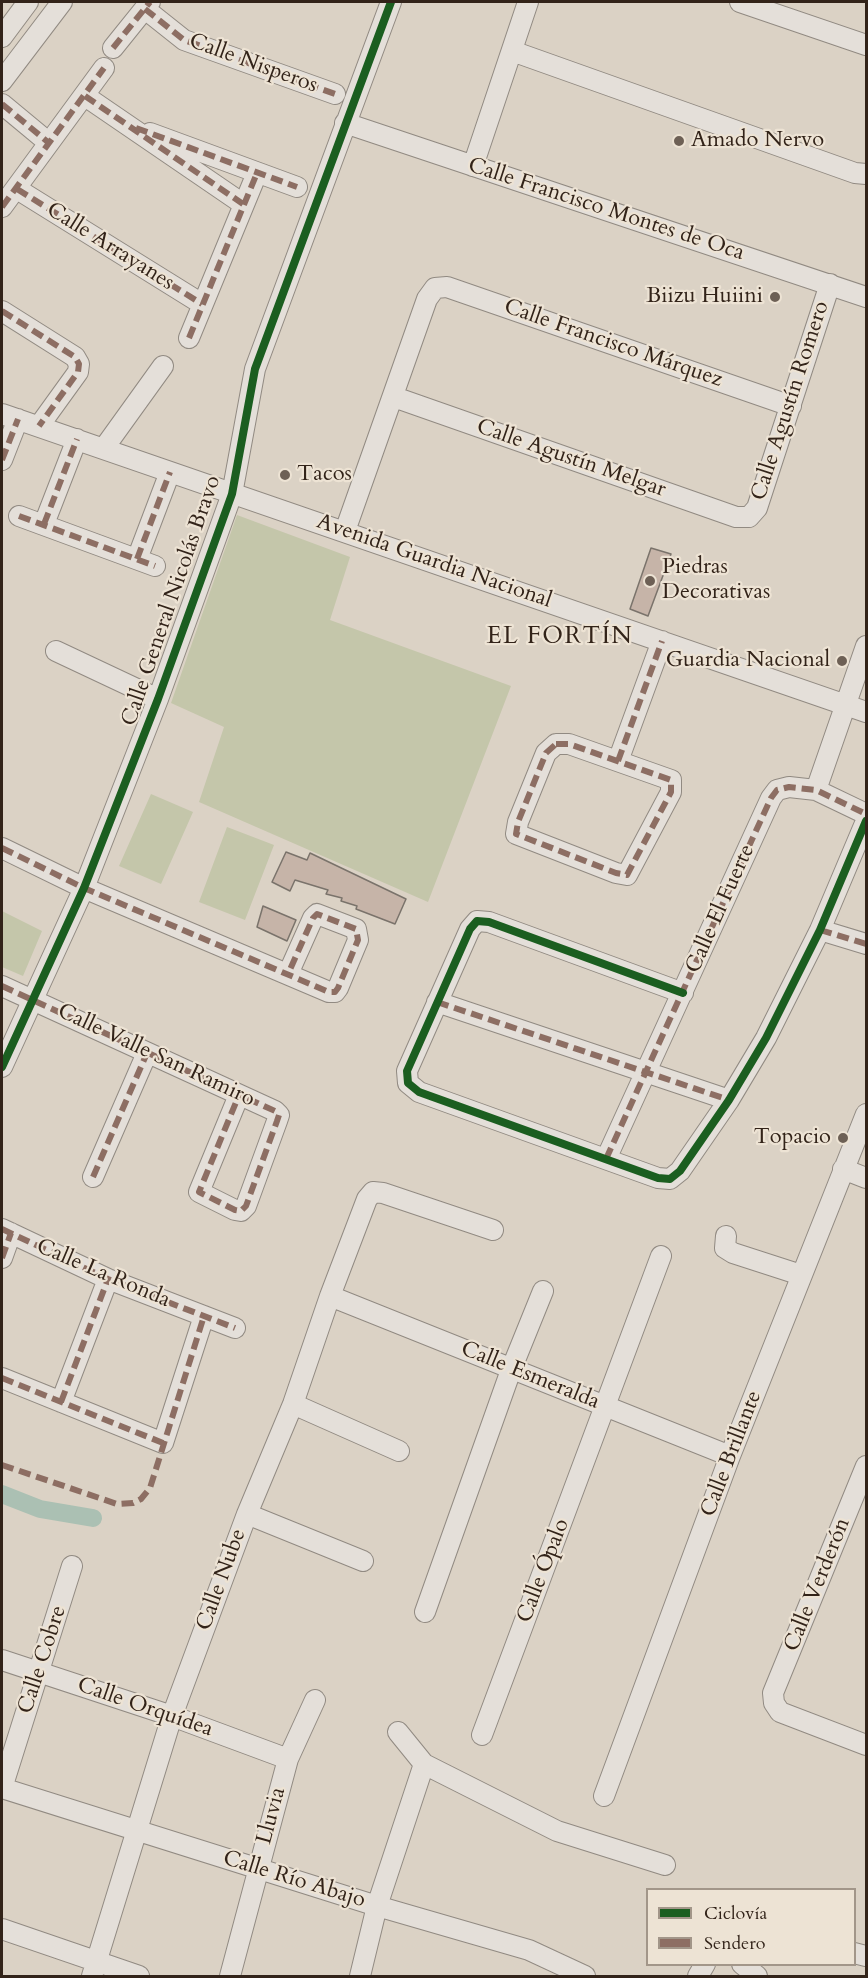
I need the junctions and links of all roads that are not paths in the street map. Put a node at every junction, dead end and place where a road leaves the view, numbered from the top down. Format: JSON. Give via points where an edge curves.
{"nodes":[{"id":1,"x":27,"y":2,"type":"edge"},
{"id":2,"x":62,"y":2,"type":"edge"},
{"id":3,"x":391,"y":2,"type":"edge"},
{"id":4,"x":528,"y":2,"type":"edge"},
{"id":5,"x":740,"y":2,"type":"edge"},
{"id":6,"x":147,"y":5,"type":"edge"},
{"id":7,"x":2,"y":37,"type":"edge"},
{"id":8,"x":867,"y":45,"type":"edge"},
{"id":9,"x":113,"y":48,"type":"dead end"},
{"id":10,"x":512,"y":51,"type":"junction"},
{"id":11,"x":104,"y":68,"type":"dead end"},
{"id":12,"x":2,"y":81,"type":"edge"},
{"id":13,"x":335,"y":94,"type":"dead end"},
{"id":14,"x":85,"y":96,"type":"junction"},
{"id":15,"x":2,"y":104,"type":"edge"},
{"id":16,"x":118,"y":121,"type":"junction"},
{"id":17,"x":345,"y":123,"type":"junction"},
{"id":18,"x":49,"y":143,"type":"junction"},
{"id":19,"x":472,"y":166,"type":"junction"},
{"id":20,"x":257,"y":173,"type":"junction"},
{"id":21,"x":867,"y":174,"type":"edge"},
{"id":22,"x":297,"y":186,"type":"dead end"},
{"id":23,"x":17,"y":189,"type":"junction"},
{"id":24,"x":243,"y":204,"type":"junction"},
{"id":25,"x":2,"y":207,"type":"edge"},
{"id":26,"x":830,"y":284,"type":"junction"},
{"id":27,"x":867,"y":297,"type":"edge"},
{"id":28,"x":202,"y":304,"type":"junction"},
{"id":29,"x":2,"y":311,"type":"edge"},
{"id":30,"x":189,"y":338,"type":"dead end"},
{"id":31,"x":163,"y":366,"type":"dead end"},
{"id":32,"x":394,"y":397,"type":"junction"},
{"id":33,"x":791,"y":406,"type":"junction"},
{"id":34,"x":10,"y":417,"type":"edge"},
{"id":35,"x":39,"y":426,"type":"junction"},
{"id":36,"x":77,"y":439,"type":"junction"},
{"id":37,"x":104,"y":448,"type":"junction"},
{"id":38,"x":2,"y":460,"type":"edge"},
{"id":39,"x":170,"y":472,"type":"junction"},
{"id":40,"x":232,"y":494,"type":"junction"},
{"id":41,"x":19,"y":516,"type":"dead end"},
{"id":42,"x":749,"y":517,"type":"joint"},
{"id":43,"x":44,"y":524,"type":"junction"},
{"id":44,"x":345,"y":531,"type":"junction"},
{"id":45,"x":662,"y":641,"type":"junction"},
{"id":46,"x":867,"y":646,"type":"edge"},
{"id":47,"x":56,"y":651,"type":"dead end"},
{"id":48,"x":158,"y":699,"type":"junction"},
{"id":49,"x":846,"y":706,"type":"junction"},
{"id":50,"x":867,"y":712,"type":"edge"},
{"id":51,"x":618,"y":761,"type":"junction"},
{"id":52,"x":816,"y":790,"type":"junction"},
{"id":53,"x":867,"y":814,"type":"edge"},
{"id":54,"x":867,"y":821,"type":"edge"},
{"id":55,"x":2,"y":848,"type":"edge"},
{"id":56,"x":84,"y":888,"type":"junction"},
{"id":57,"x":820,"y":930,"type":"junction"},
{"id":58,"x":867,"y":944,"type":"edge"},
{"id":59,"x":288,"y":974,"type":"junction"},
{"id":60,"x":2,"y":986,"type":"edge"},
{"id":61,"x":683,"y":993,"type":"junction"},
{"id":62,"x":32,"y":999,"type":"junction"},
{"id":63,"x":437,"y":1002,"type":"junction"},
{"id":64,"x":147,"y":1053,"type":"junction"},
{"id":65,"x":2,"y":1067,"type":"edge"},
{"id":66,"x":648,"y":1071,"type":"junction"},
{"id":67,"x":239,"y":1095,"type":"junction"},
{"id":68,"x":729,"y":1101,"type":"junction"},
{"id":69,"x":867,"y":1114,"type":"edge"},
{"id":70,"x":606,"y":1159,"type":"junction"},
{"id":71,"x":843,"y":1169,"type":"junction"},
{"id":72,"x":93,"y":1177,"type":"dead end"},
{"id":73,"x":867,"y":1178,"type":"edge"},
{"id":74,"x":493,"y":1230,"type":"dead end"},
{"id":75,"x":6,"y":1231,"type":"edge"},
{"id":76,"x":726,"y":1236,"type":"dead end"},
{"id":77,"x":661,"y":1256,"type":"dead end"},
{"id":78,"x":2,"y":1258,"type":"edge"},
{"id":79,"x":801,"y":1275,"type":"junction"},
{"id":80,"x":108,"y":1279,"type":"junction"},
{"id":81,"x":543,"y":1291,"type":"dead end"},
{"id":82,"x":330,"y":1296,"type":"junction"},
{"id":83,"x":204,"y":1316,"type":"junction"},
{"id":84,"x":235,"y":1328,"type":"dead end"},
{"id":85,"x":512,"y":1370,"type":"junction"},
{"id":86,"x":2,"y":1378,"type":"edge"},
{"id":87,"x":61,"y":1402,"type":"junction"},
{"id":88,"x":293,"y":1404,"type":"junction"},
{"id":89,"x":606,"y":1407,"type":"junction"},
{"id":90,"x":399,"y":1451,"type":"dead end"},
{"id":91,"x":730,"y":1456,"type":"junction"},
{"id":92,"x":867,"y":1467,"type":"edge"},
{"id":93,"x":246,"y":1514,"type":"junction"},
{"id":94,"x":363,"y":1561,"type":"dead end"},
{"id":95,"x":72,"y":1566,"type":"dead end"},
{"id":96,"x":425,"y":1612,"type":"dead end"},
{"id":97,"x":2,"y":1660,"type":"edge"},
{"id":98,"x":39,"y":1672,"type":"junction"},
{"id":99,"x":315,"y":1700,"type":"dead end"},
{"id":100,"x":172,"y":1716,"type":"junction"},
{"id":101,"x":398,"y":1732,"type":"dead end"},
{"id":102,"x":482,"y":1735,"type":"dead end"},
{"id":103,"x":867,"y":1745,"type":"edge"},
{"id":104,"x":288,"y":1760,"type":"junction"},
{"id":105,"x":424,"y":1764,"type":"junction"},
{"id":106,"x":2,"y":1788,"type":"edge"},
{"id":107,"x":604,"y":1796,"type":"dead end"},
{"id":108,"x":137,"y":1832,"type":"junction"},
{"id":109,"x":666,"y":1864,"type":"dead end"},
{"id":110,"x":258,"y":1869,"type":"junction"},
{"id":111,"x":377,"y":1906,"type":"junction"},
{"id":112,"x":2,"y":1929,"type":"edge"},
{"id":113,"x":743,"y":1966,"type":"edge"},
{"id":114,"x":94,"y":1969,"type":"edge"},
{"id":115,"x":139,"y":1977,"type":"edge"},
{"id":116,"x":230,"y":1977,"type":"edge"},
{"id":117,"x":360,"y":1977,"type":"edge"},
{"id":118,"x":585,"y":1977,"type":"edge"},
{"id":119,"x":757,"y":1977,"type":"edge"}],
"edges":[{"from":1,"to":7,"type":"street"},
{"from":2,"to":12,"type":"street"},
{"from":3,"to":17,"type":"street","name":"Calle General Nicolás Bravo"},
{"from":4,"to":10,"type":"street"},
{"from":5,"to":8,"type":"street"},
{"from":6,"to":9,"type":"street","name":"Calle Nisperos"},
{"from":6,"to":13,"type":"street","name":"Calle Nisperos","via":[[184,40]]},
{"from":10,"to":19,"type":"street"},
{"from":10,"to":21,"type":"street"},
{"from":11,"to":14,"type":"street"},
{"from":14,"to":16,"type":"street"},
{"from":14,"to":18,"type":"street"},
{"from":15,"to":18,"type":"street"},
{"from":16,"to":20,"type":"street"},
{"from":16,"to":24,"type":"street"},
{"from":17,"to":19,"type":"street","name":"Calle Francisco Montes de Oca"},
{"from":17,"to":40,"type":"street","name":"Calle General Nicolás Bravo","via":[[255,369]]},
{"from":18,"to":23,"type":"street"},
{"from":19,"to":26,"type":"street","name":"Calle Francisco Montes de Oca"},
{"from":20,"to":22,"type":"street"},
{"from":20,"to":24,"type":"street","name":"Calle Arrayanes"},
{"from":23,"to":25,"type":"street"},
{"from":23,"to":28,"type":"street","name":"Calle Arrayanes"},
{"from":24,"to":28,"type":"street","name":"Calle Arrayanes"},
{"from":26,"to":27,"type":"street","name":"Calle Francisco Montes de Oca"},
{"from":26,"to":33,"type":"street","name":"Calle Agustín Romero"},
{"from":28,"to":30,"type":"street","name":"Calle Arrayanes"},
{"from":29,"to":35,"type":"street","via":[[75,357],[79,364],[78,372]]},
{"from":31,"to":37,"type":"street"},
{"from":32,"to":33,"type":"street","name":"Calle Francisco Márquez","via":[[427,299],[435,288],[447,288]]},
{"from":32,"to":42,"type":"street","name":"Calle Agustín Melgar","via":[[736,517]]},
{"from":32,"to":44,"type":"street"},
{"from":33,"to":42,"type":"street","name":"Calle Agustín Romero","via":[[757,508]]},
{"from":34,"to":35,"type":"street","name":"Avenida Guardia Nacional"},
{"from":34,"to":38,"type":"street"},
{"from":35,"to":36,"type":"street","name":"Avenida Guardia Nacional"},
{"from":36,"to":37,"type":"street","name":"Avenida Guardia Nacional"},
{"from":36,"to":43,"type":"street"},
{"from":37,"to":39,"type":"street","name":"Avenida Guardia Nacional"},
{"from":39,"to":40,"type":"street","name":"Avenida Guardia Nacional"},
{"from":39,"to":43,"type":"street","via":[[146,562]]},
{"from":40,"to":44,"type":"street","name":"Avenida Guardia Nacional"},
{"from":40,"to":48,"type":"street","name":"Calle General Nicolás Bravo"},
{"from":41,"to":43,"type":"street"},
{"from":44,"to":45,"type":"street","name":"Avenida Guardia Nacional"},
{"from":45,"to":49,"type":"street","name":"Avenida Guardia Nacional"},
{"from":45,"to":51,"type":"street"},
{"from":46,"to":49,"type":"street"},
{"from":47,"to":48,"type":"street"},
{"from":48,"to":56,"type":"street","name":"Calle General Nicolás Bravo"},
{"from":49,"to":50,"type":"street","name":"Avenida Guardia Nacional"},
{"from":49,"to":52,"type":"street"},
{"from":51,"to":51,"type":"street","via":[[671,780],[671,792],[627,875],[516,834],[546,753],[556,744],[569,744]]},
{"from":52,"to":53,"type":"street"},
{"from":52,"to":61,"type":"street","name":"Calle El Fuerte","via":[[789,787],[777,790],[771,798]]},
{"from":54,"to":57,"type":"street"},
{"from":55,"to":56,"type":"street"},
{"from":56,"to":59,"type":"street"},
{"from":56,"to":62,"type":"street","name":"Calle General Nicolás Bravo"},
{"from":57,"to":58,"type":"street"},
{"from":57,"to":68,"type":"street","via":[[766,1038]]},
{"from":59,"to":59,"type":"street","via":[[317,914],[356,929],[359,934],[335,992]]},
{"from":60,"to":62,"type":"street","name":"Calle Valle San Ramiro"},
{"from":61,"to":63,"type":"street","via":[[489,922],[477,921]]},
{"from":61,"to":66,"type":"street","name":"Calle El Fuerte"},
{"from":62,"to":64,"type":"street","name":"Calle Valle San Ramiro"},
{"from":62,"to":65,"type":"street","name":"Calle General Nicolás Bravo"},
{"from":63,"to":66,"type":"street"},
{"from":63,"to":70,"type":"street","via":[[407,1071],[408,1083],[419,1092]]},
{"from":64,"to":67,"type":"street","name":"Calle Valle San Ramiro"},
{"from":64,"to":72,"type":"street"},
{"from":66,"to":68,"type":"street"},
{"from":66,"to":70,"type":"street","name":"Calle El Fuerte"},
{"from":67,"to":67,"type":"street","name":"Calle Valle San Ramiro","via":[[279,1115],[241,1211],[199,1192]]},
{"from":68,"to":70,"type":"street","via":[[680,1172],[670,1179]]},
{"from":69,"to":71,"type":"street","name":"Calle Brillante"},
{"from":71,"to":73,"type":"street"},
{"from":71,"to":79,"type":"street","name":"Calle Brillante"},
{"from":74,"to":82,"type":"street","name":"Calle Nube","via":[[373,1192]]},
{"from":75,"to":78,"type":"street"},
{"from":75,"to":80,"type":"street","name":"Calle La Ronda"},
{"from":76,"to":79,"type":"street","via":[[725,1248],[734,1253]]},
{"from":77,"to":89,"type":"street","name":"Calle Ópalo"},
{"from":79,"to":91,"type":"street","name":"Calle Brillante"},
{"from":80,"to":83,"type":"street","name":"Calle La Ronda"},
{"from":80,"to":87,"type":"street"},
{"from":81,"to":85,"type":"street"},
{"from":82,"to":85,"type":"street","name":"Calle Esmeralda"},
{"from":82,"to":88,"type":"street","name":"Calle Nube"},
{"from":83,"to":84,"type":"street","name":"Calle La Ronda"},
{"from":83,"to":87,"type":"street","via":[[163,1443]]},
{"from":85,"to":89,"type":"street","name":"Calle Esmeralda"},
{"from":85,"to":96,"type":"street"},
{"from":86,"to":87,"type":"street"},
{"from":88,"to":90,"type":"street"},
{"from":88,"to":93,"type":"street","name":"Calle Nube"},
{"from":89,"to":91,"type":"street","name":"Calle Esmeralda"},
{"from":89,"to":102,"type":"street","name":"Calle Ópalo"},
{"from":91,"to":107,"type":"street","name":"Calle Brillante"},
{"from":92,"to":103,"type":"street","name":"Calle Verderón","via":[[773,1693],[780,1712]]},
{"from":93,"to":94,"type":"street"},
{"from":93,"to":100,"type":"street","name":"Calle Nube"},
{"from":95,"to":98,"type":"street","name":"Calle Cobre"},
{"from":97,"to":98,"type":"street","name":"Calle Orquídea"},
{"from":98,"to":100,"type":"street","name":"Calle Orquídea"},
{"from":98,"to":106,"type":"street","name":"Calle Cobre"},
{"from":99,"to":104,"type":"street","name":"Lluvia"},
{"from":100,"to":104,"type":"street","name":"Calle Orquídea"},
{"from":100,"to":108,"type":"street","name":"Calle Nube"},
{"from":101,"to":105,"type":"street"},
{"from":104,"to":110,"type":"street","name":"Lluvia"},
{"from":105,"to":109,"type":"street","via":[[558,1831]]},
{"from":105,"to":111,"type":"street"},
{"from":106,"to":108,"type":"street","name":"Calle Río Abajo"},
{"from":108,"to":110,"type":"street","name":"Calle Río Abajo"},
{"from":108,"to":114,"type":"street","name":"Calle Nube"},
{"from":110,"to":111,"type":"street","name":"Calle Río Abajo"},
{"from":110,"to":116,"type":"street","name":"Lluvia"},
{"from":111,"to":117,"type":"street"},
{"from":111,"to":118,"type":"street","name":"Calle Río Abajo","via":[[529,1950]]},
{"from":112,"to":114,"type":"street"},
{"from":113,"to":119,"type":"street"},
{"from":114,"to":115,"type":"street"}]}
